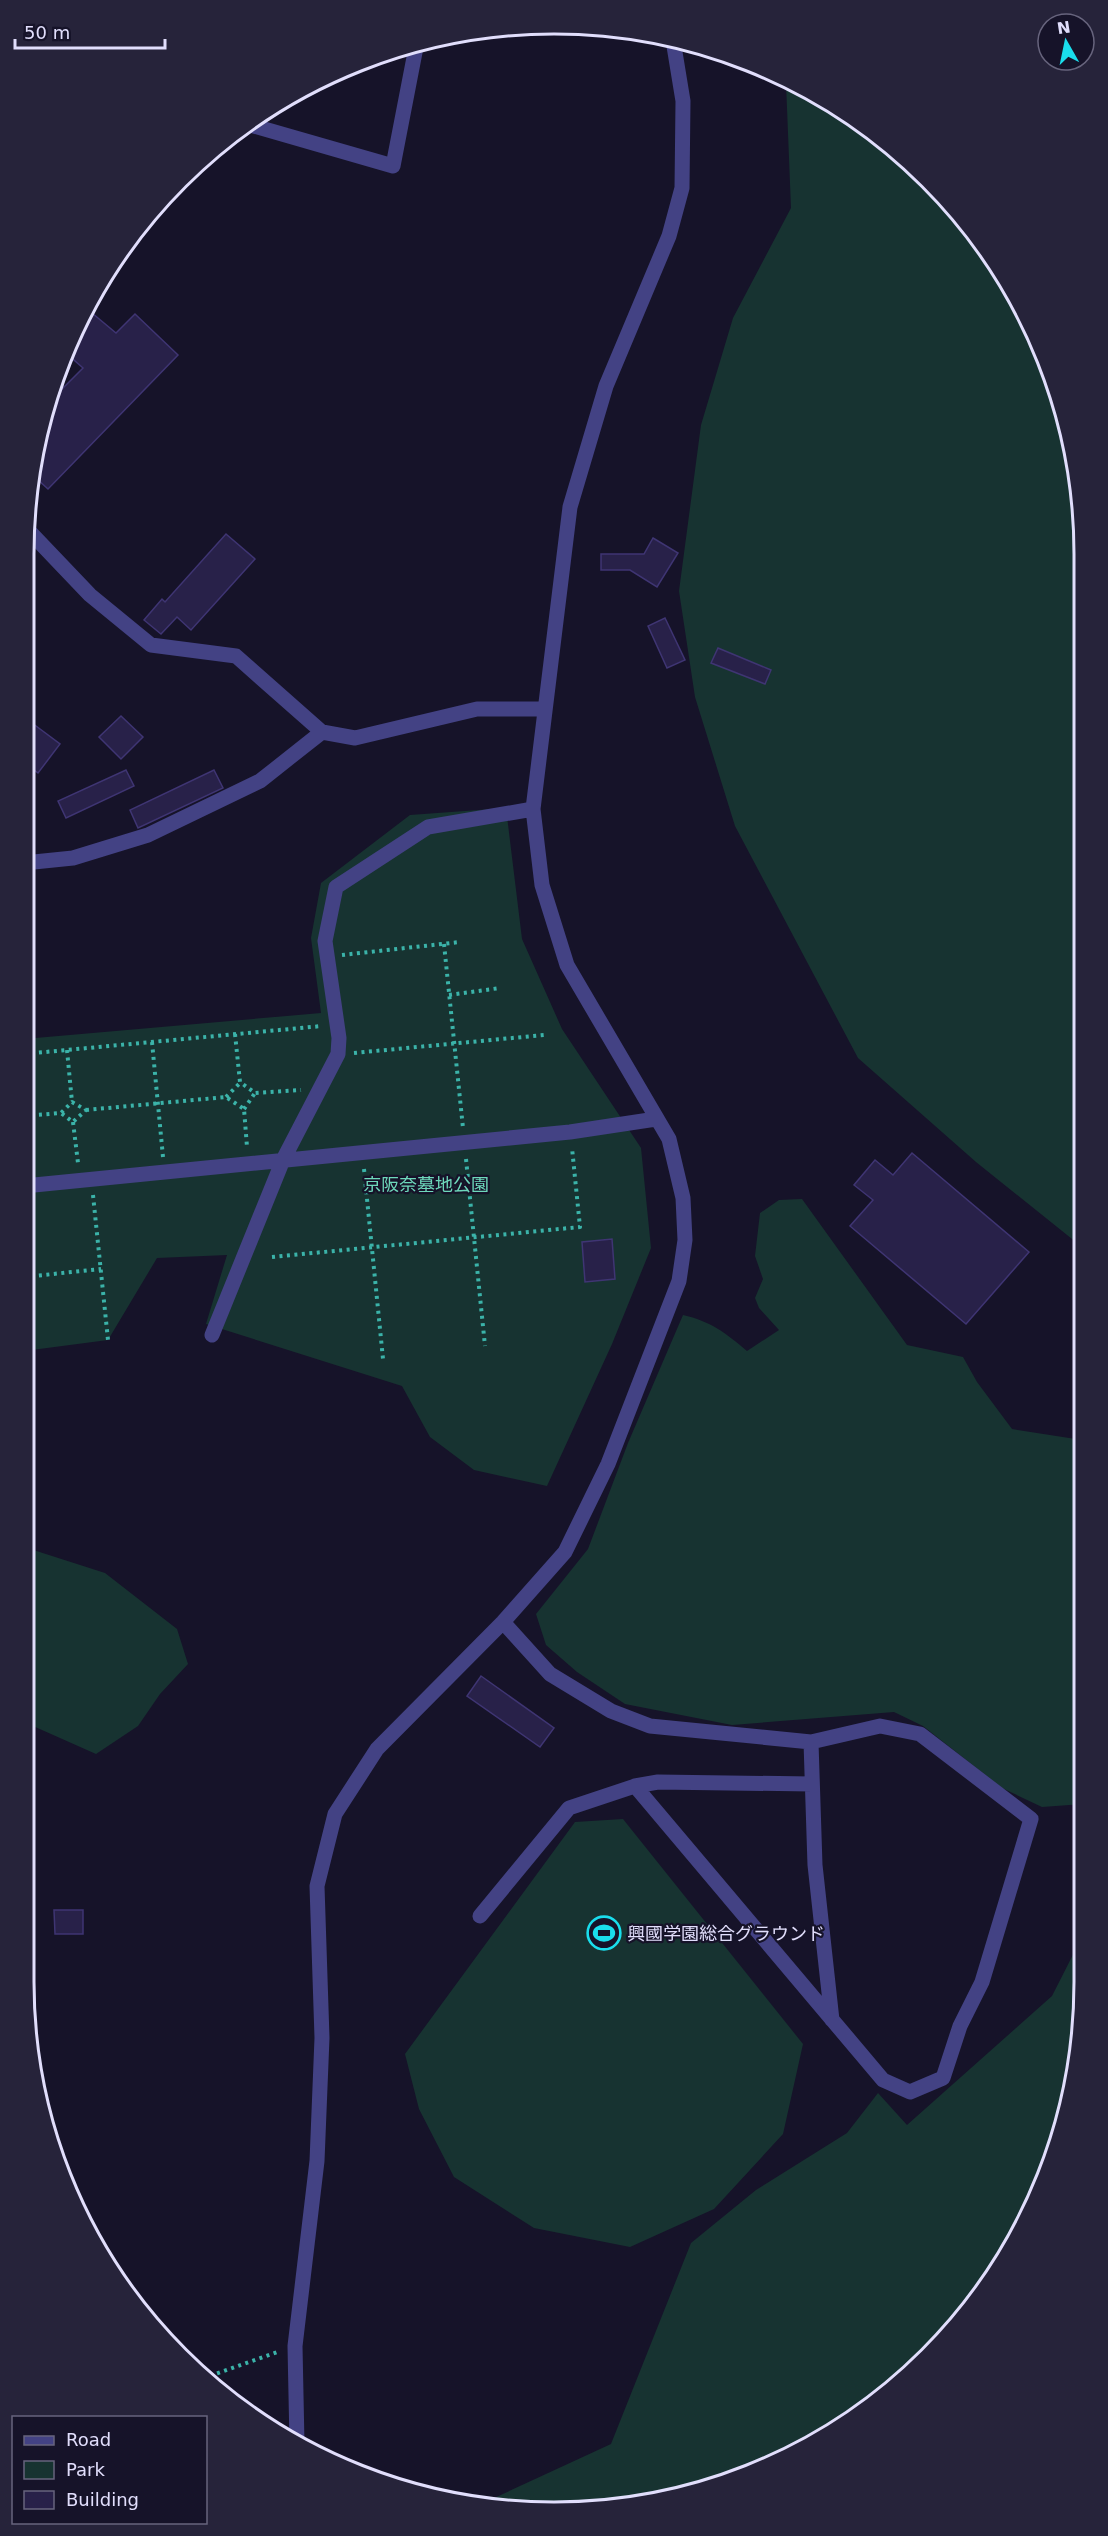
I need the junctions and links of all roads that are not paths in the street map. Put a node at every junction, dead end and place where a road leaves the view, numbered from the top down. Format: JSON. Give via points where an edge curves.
{"nodes":[{"id":1,"x":674,"y":49,"type":"edge"},
{"id":2,"x":415,"y":54,"type":"edge"},
{"id":3,"x":258,"y":127,"type":"edge"},
{"id":4,"x":35,"y":537,"type":"edge"},
{"id":5,"x":545,"y":709,"type":"junction"},
{"id":6,"x":322,"y":732,"type":"junction"},
{"id":7,"x":533,"y":809,"type":"junction"},
{"id":8,"x":34,"y":862,"type":"edge"},
{"id":9,"x":656,"y":1119,"type":"junction"},
{"id":10,"x":283,"y":1160,"type":"junction"},
{"id":11,"x":34,"y":1185,"type":"edge"},
{"id":12,"x":212,"y":1335,"type":"dead end"},
{"id":13,"x":503,"y":1622,"type":"junction"},
{"id":14,"x":810,"y":1742,"type":"junction"},
{"id":15,"x":812,"y":1784,"type":"junction"},
{"id":16,"x":635,"y":1786,"type":"junction"},
{"id":17,"x":480,"y":1917,"type":"dead end"},
{"id":18,"x":832,"y":2020,"type":"junction"},
{"id":19,"x":297,"y":2433,"type":"edge"}],
"edges":[{"from":1,"to":5,"type":"street","via":[[683,101],[681,188],[669,236],[606,386],[570,507]]},
{"from":2,"to":3,"type":"street","via":[[393,166]]},
{"from":4,"to":6,"type":"street","via":[[90,595],[151,645],[236,656]]},
{"from":5,"to":6,"type":"street","via":[[477,709],[355,738]]},
{"from":5,"to":7,"type":"street"},
{"from":6,"to":8,"type":"street","via":[[260,781],[148,835],[73,858]]},
{"from":7,"to":9,"type":"street","via":[[542,885],[567,965]]},
{"from":7,"to":10,"type":"street","via":[[428,828],[336,887],[325,941],[338,1054]]},
{"from":9,"to":10,"type":"street","via":[[570,1132]]},
{"from":9,"to":13,"type":"street","via":[[669,1139],[683,1198],[685,1240],[680,1281],[608,1464],[565,1552]]},
{"from":10,"to":11,"type":"street"},
{"from":10,"to":12,"type":"street"},
{"from":13,"to":14,"type":"street","via":[[550,1674],[611,1711],[650,1726]]},
{"from":13,"to":19,"type":"street","via":[[377,1749],[335,1814],[317,1886],[322,2038],[317,2161],[295,2346]]},
{"from":14,"to":15,"type":"street"},
{"from":14,"to":18,"type":"street","via":[[880,1726],[920,1734],[1030,1819],[982,1982],[960,2026],[943,2078],[910,2092],[883,2080]]},
{"from":15,"to":16,"type":"street","via":[[658,1782]]},
{"from":15,"to":18,"type":"street","via":[[815,1865]]},
{"from":16,"to":17,"type":"street","via":[[569,1808]]},
{"from":16,"to":18,"type":"street"}]}
